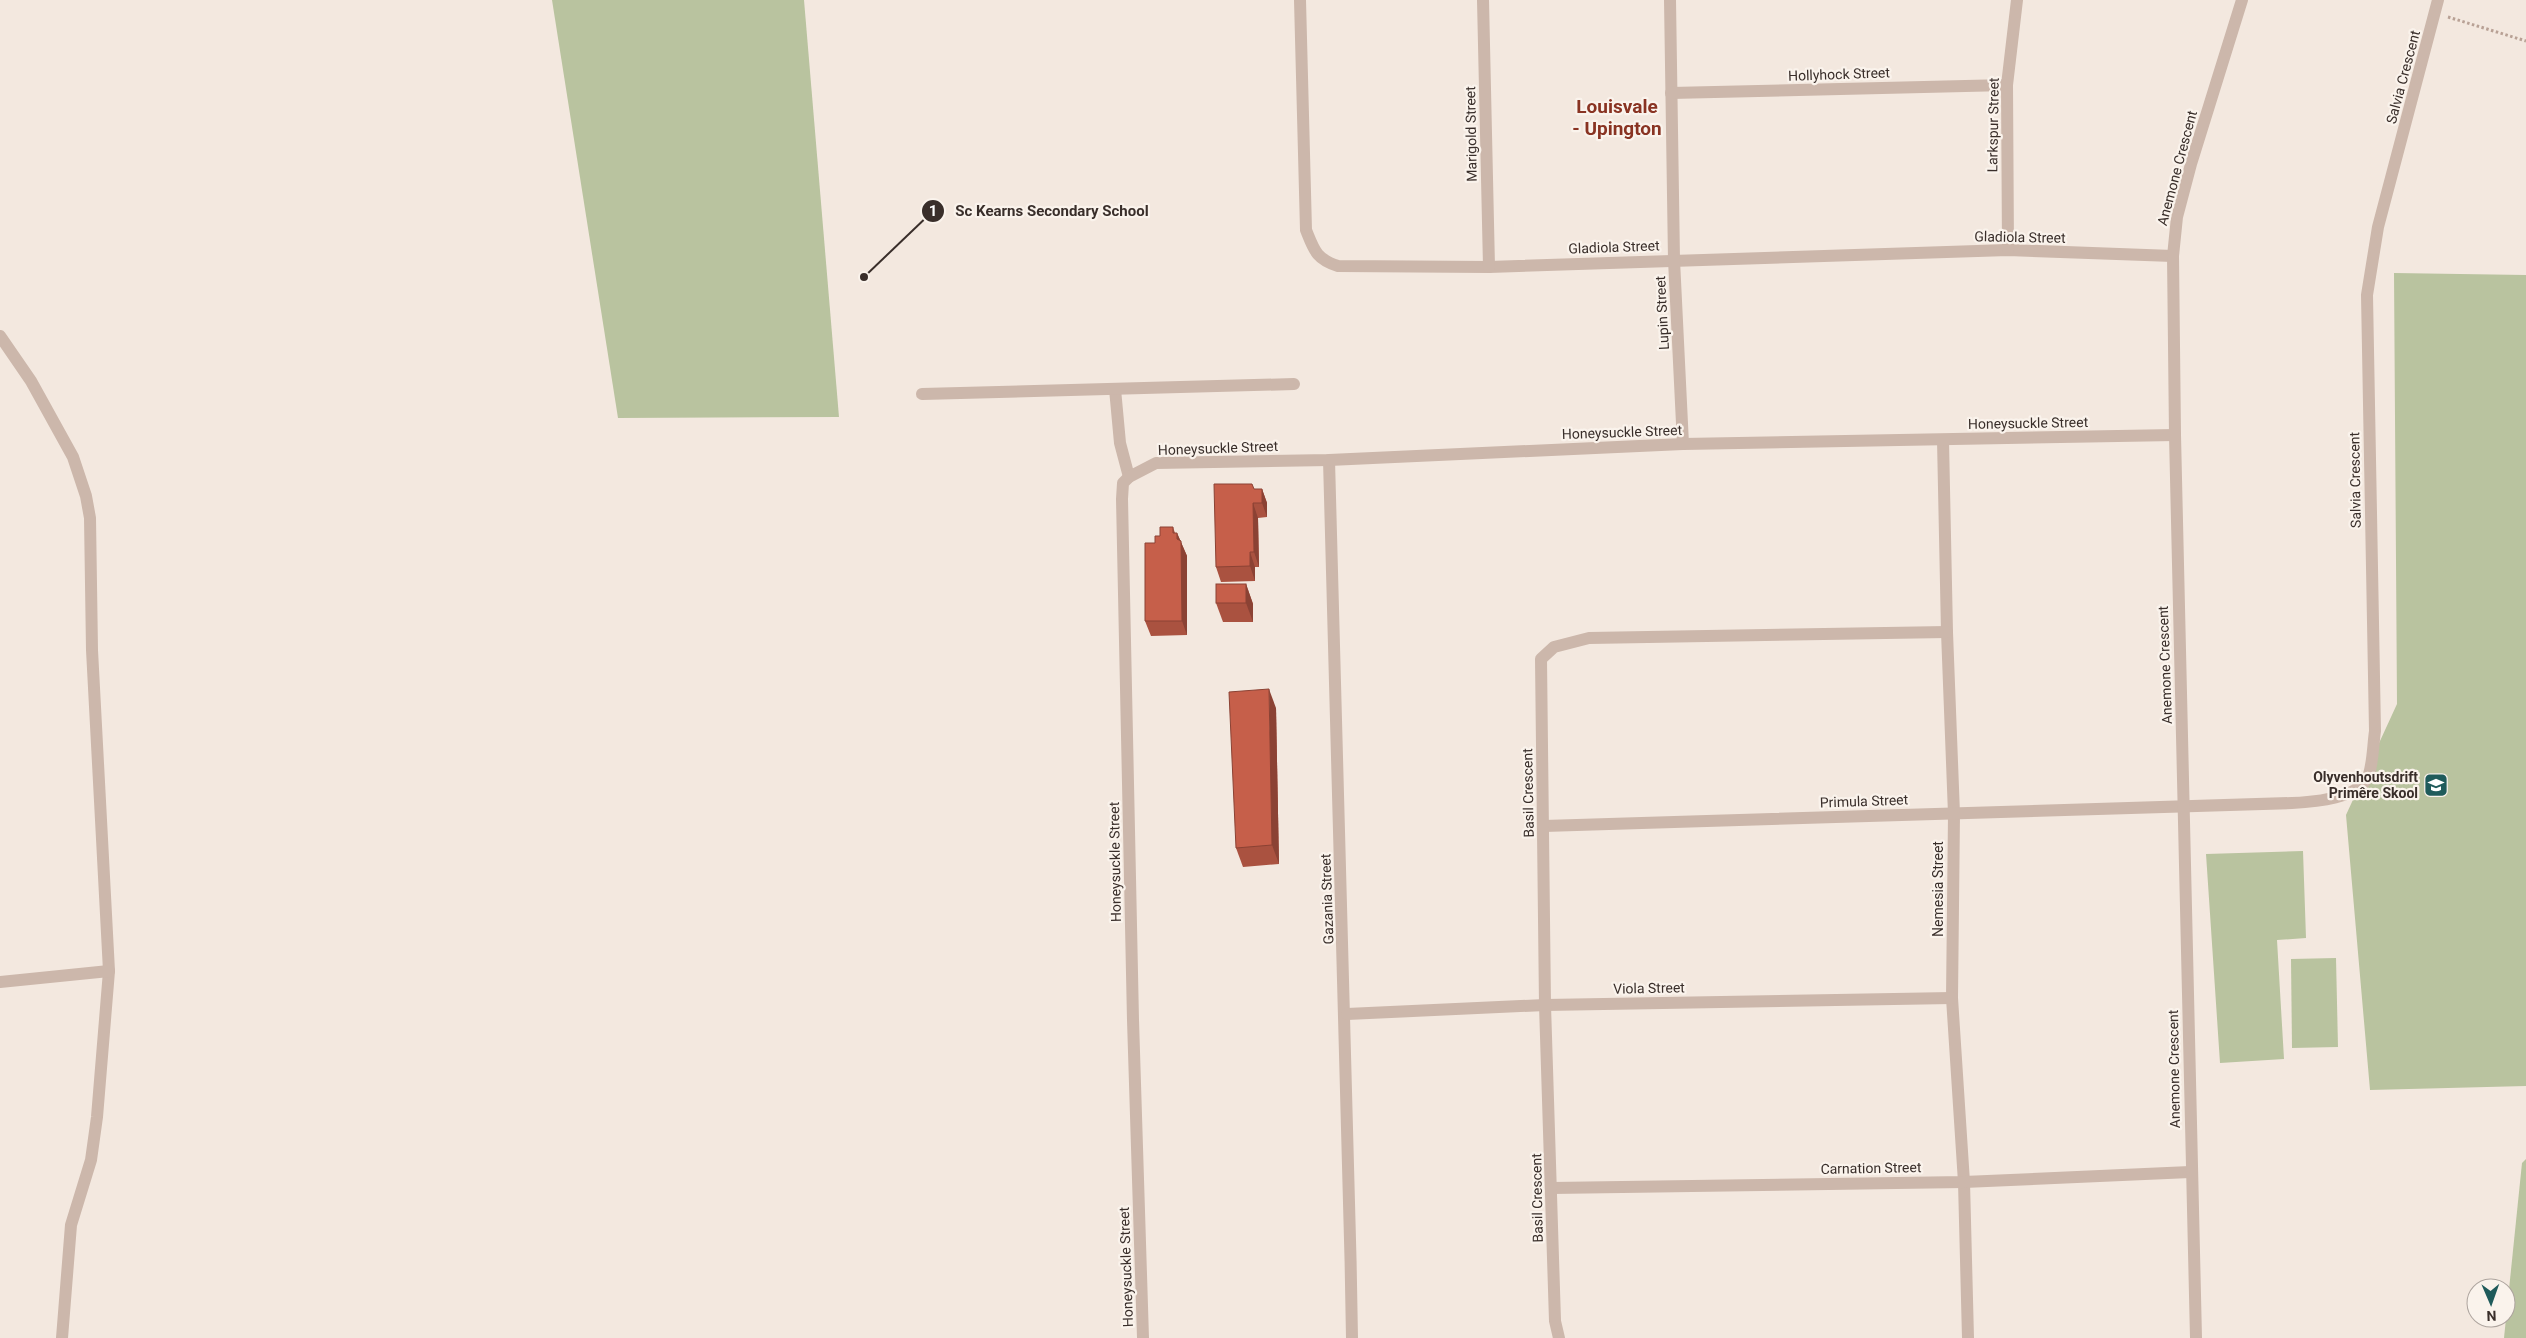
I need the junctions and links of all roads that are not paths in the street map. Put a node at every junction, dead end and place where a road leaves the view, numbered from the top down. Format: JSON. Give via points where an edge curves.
{"nodes":[{"id":1,"x":1300,"y":0,"type":"edge"},
{"id":2,"x":1483,"y":0,"type":"edge"},
{"id":3,"x":1670,"y":0,"type":"edge"},
{"id":4,"x":2017,"y":0,"type":"edge"},
{"id":5,"x":2242,"y":0,"type":"edge"},
{"id":6,"x":2438,"y":0,"type":"edge"},
{"id":7,"x":2007,"y":85,"type":"junction"},
{"id":8,"x":1671,"y":94,"type":"junction"},
{"id":9,"x":2008,"y":250,"type":"junction"},
{"id":10,"x":2173,"y":256,"type":"junction"},
{"id":11,"x":1674,"y":260,"type":"junction"},
{"id":12,"x":1489,"y":267,"type":"junction"},
{"id":13,"x":0,"y":336,"type":"edge"},
{"id":14,"x":1294,"y":384,"type":"dead end"},
{"id":15,"x":1115,"y":389,"type":"junction"},
{"id":16,"x":922,"y":394,"type":"dead end"},
{"id":17,"x":2175,"y":435,"type":"junction"},
{"id":18,"x":1943,"y":440,"type":"junction"},
{"id":19,"x":1683,"y":444,"type":"junction"},
{"id":20,"x":1329,"y":460,"type":"junction"},
{"id":21,"x":1129,"y":477,"type":"junction"},
{"id":22,"x":1947,"y":632,"type":"junction"},
{"id":23,"x":2184,"y":805,"type":"junction"},
{"id":24,"x":1954,"y":814,"type":"junction"},
{"id":25,"x":1544,"y":826,"type":"junction"},
{"id":26,"x":109,"y":971,"type":"junction"},
{"id":27,"x":0,"y":982,"type":"edge"},
{"id":28,"x":1952,"y":998,"type":"junction"},
{"id":29,"x":1545,"y":1005,"type":"junction"},
{"id":30,"x":1347,"y":1014,"type":"junction"},
{"id":31,"x":2190,"y":1172,"type":"junction"},
{"id":32,"x":1964,"y":1182,"type":"junction"},
{"id":33,"x":1552,"y":1188,"type":"junction"},
{"id":34,"x":62,"y":1338,"type":"edge"},
{"id":35,"x":1143,"y":1338,"type":"edge"},
{"id":36,"x":1352,"y":1338,"type":"edge"},
{"id":37,"x":1559,"y":1338,"type":"edge"},
{"id":38,"x":1968,"y":1338,"type":"edge"},
{"id":39,"x":2196,"y":1338,"type":"edge"}],
"edges":[{"from":1,"to":12,"type":"street","name":"Gladiola Street","via":[[1304,199],[1306,230],[1314,249],[1323,261],[1338,266]]},
{"from":2,"to":12,"type":"street","name":"Marigold Street"},
{"from":3,"to":8,"type":"street","name":"Lupin Street"},
{"from":4,"to":7,"type":"street","name":"Larkspur Street"},
{"from":5,"to":10,"type":"street","name":"Anemone Crescent","via":[[2177,216]]},
{"from":6,"to":23,"type":"street","name":"Salvia Crescent","via":[[2378,227],[2367,295],[2375,731],[2369,773],[2363,784],[2346,794],[2323,801]]},
{"from":7,"to":8,"type":"street","name":"Hollyhock Street"},
{"from":7,"to":9,"type":"street","name":"Larkspur Street"},
{"from":8,"to":11,"type":"street","name":"Lupin Street"},
{"from":9,"to":10,"type":"street","name":"Gladiola Street"},
{"from":9,"to":11,"type":"street","name":"Gladiola Street"},
{"from":10,"to":17,"type":"street","name":"Anemone Crescent"},
{"from":11,"to":12,"type":"street","name":"Gladiola Street"},
{"from":11,"to":19,"type":"street","name":"Lupin Street"},
{"from":13,"to":26,"type":"street","via":[[31,381],[73,457],[88,511]]},
{"from":14,"to":15,"type":"street"},
{"from":15,"to":16,"type":"street"},
{"from":15,"to":21,"type":"street","via":[[1120,443]]},
{"from":17,"to":18,"type":"street","name":"Honeysuckle Street"},
{"from":17,"to":23,"type":"street","name":"Anemone Crescent"},
{"from":18,"to":19,"type":"street","name":"Honeysuckle Street"},
{"from":18,"to":22,"type":"street","name":"Nemesia Street"},
{"from":19,"to":20,"type":"street","name":"Honeysuckle Street"},
{"from":20,"to":21,"type":"street","name":"Honeysuckle Street","via":[[1156,463]]},
{"from":20,"to":30,"type":"street","name":"Gazania Street"},
{"from":21,"to":35,"type":"street","name":"Honeysuckle Street","via":[[1123,483],[1122,499]]},
{"from":22,"to":24,"type":"street","name":"Nemesia Street"},
{"from":22,"to":25,"type":"street","name":"Basil Crescent","via":[[1588,638],[1554,647],[1541,659]]},
{"from":23,"to":24,"type":"street","name":"Primula Street"},
{"from":23,"to":31,"type":"street","name":"Anemone Crescent"},
{"from":24,"to":25,"type":"street","name":"Primula Street"},
{"from":24,"to":28,"type":"street","name":"Nemesia Street"},
{"from":25,"to":29,"type":"street","name":"Basil Crescent"},
{"from":26,"to":27,"type":"street"},
{"from":26,"to":34,"type":"street","via":[[97,1117],[91,1160],[72,1225]]},
{"from":28,"to":29,"type":"street","name":"Viola Street"},
{"from":28,"to":32,"type":"street","name":"Nemesia Street"},
{"from":29,"to":30,"type":"street","name":"Viola Street"},
{"from":29,"to":33,"type":"street","name":"Basil Crescent"},
{"from":30,"to":36,"type":"street","name":"Gazania Street"},
{"from":31,"to":32,"type":"street","name":"Carnation Street"},
{"from":31,"to":39,"type":"street","name":"Anemone Crescent"},
{"from":32,"to":33,"type":"street","name":"Carnation Street"},
{"from":32,"to":38,"type":"street","name":"Nemesia Street"},
{"from":33,"to":37,"type":"street","name":"Basil Crescent","via":[[1555,1321]]}]}
